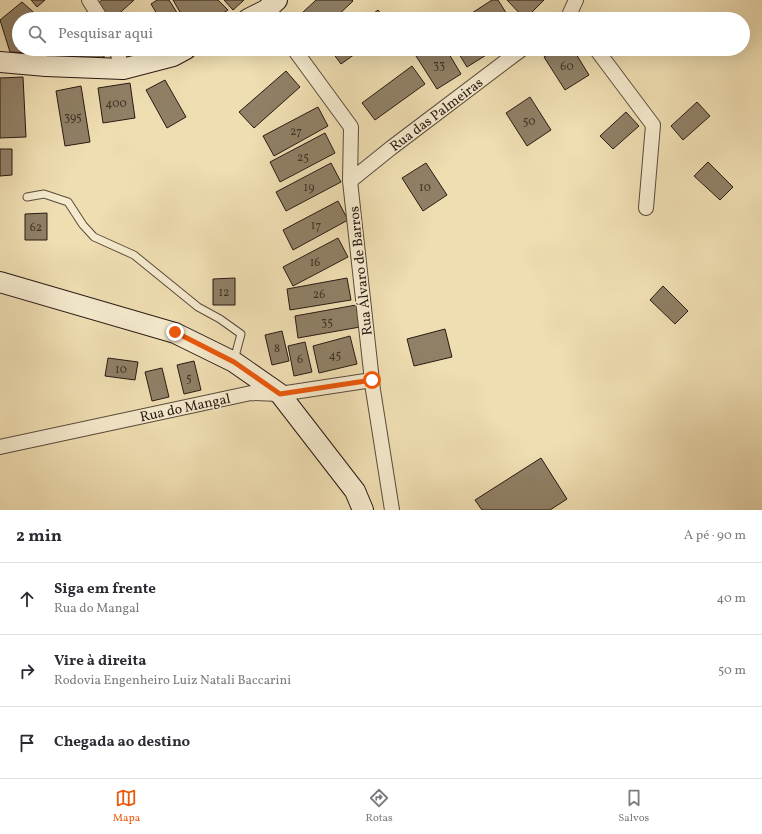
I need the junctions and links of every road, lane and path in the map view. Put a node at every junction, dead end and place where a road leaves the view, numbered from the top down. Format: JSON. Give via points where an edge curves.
{"nodes":[{"id":1,"x":91,"y":0,"type":"edge"},
{"id":2,"x":576,"y":0,"type":"edge"},
{"id":3,"x":97,"y":12,"type":"edge"},
{"id":4,"x":570,"y":12,"type":"edge"},
{"id":5,"x":118,"y":56,"type":"edge"},
{"id":6,"x":173,"y":56,"type":"edge"},
{"id":7,"x":299,"y":56,"type":"edge"},
{"id":8,"x":513,"y":56,"type":"edge"},
{"id":9,"x":601,"y":56,"type":"edge"},
{"id":10,"x":0,"y":62,"type":"edge"},
{"id":11,"x":123,"y":69,"type":"junction"},
{"id":12,"x":350,"y":181,"type":"junction"},
{"id":13,"x":27,"y":197,"type":"dead end"},
{"id":14,"x":646,"y":208,"type":"dead end"},
{"id":15,"x":0,"y":282,"type":"edge"},
{"id":16,"x":234,"y":362,"type":"junction"},
{"id":17,"x":372,"y":380,"type":"junction"},
{"id":18,"x":280,"y":394,"type":"junction"},
{"id":19,"x":0,"y":447,"type":"edge"},
{"id":20,"x":363,"y":510,"type":"edge"},
{"id":21,"x":392,"y":510,"type":"edge"}],
"edges":[{"from":1,"to":3,"type":"street"},
{"from":2,"to":4,"type":"street"},
{"from":5,"to":11,"type":"street"},
{"from":6,"to":11,"type":"main road"},
{"from":7,"to":12,"type":"street","name":"Rua Álvaro de Barros","via":[[351,127]]},
{"from":8,"to":12,"type":"street","name":"Rua das Palmeiras"},
{"from":9,"to":14,"type":"street","via":[[653,125]]},
{"from":10,"to":11,"type":"main road"},
{"from":12,"to":17,"type":"street","name":"Rua Álvaro de Barros"},
{"from":13,"to":16,"type":"lane","via":[[44,194],[68,202],[94,237],[134,255],[198,307],[241,334]]},
{"from":15,"to":16,"type":"main road","via":[[175,332]]},
{"from":16,"to":18,"type":"main road"},
{"from":17,"to":18,"type":"street","name":"Rua do Mangal"},
{"from":17,"to":21,"type":"street","name":"Rua Álvaro de Barros"},
{"from":18,"to":19,"type":"street","name":"Rua do Mangal","via":[[251,393]]},
{"from":18,"to":20,"type":"main road","via":[[355,491]]}]}
